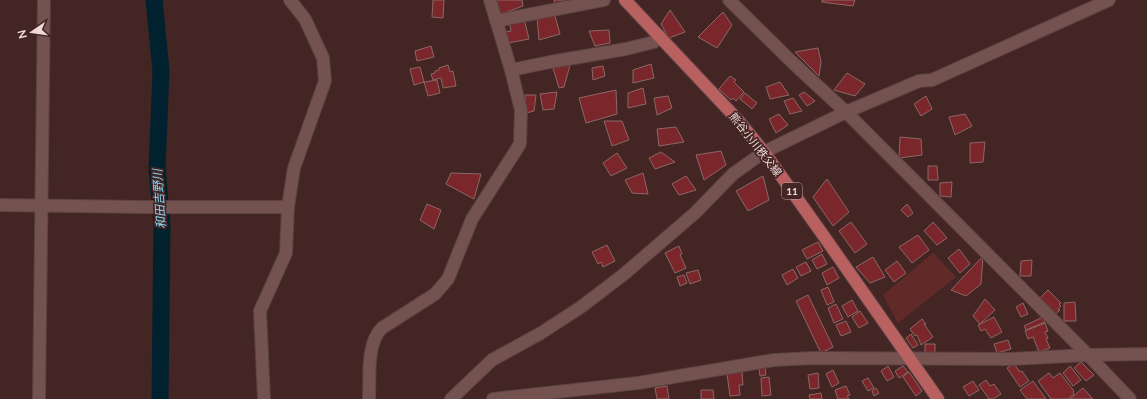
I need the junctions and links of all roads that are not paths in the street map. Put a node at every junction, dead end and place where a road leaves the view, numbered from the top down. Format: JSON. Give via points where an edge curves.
{"nodes":[{"id":1,"x":44,"y":0,"type":"edge"},
{"id":2,"x":290,"y":0,"type":"edge"},
{"id":3,"x":490,"y":0,"type":"edge"},
{"id":4,"x":604,"y":0,"type":"edge"},
{"id":5,"x":625,"y":0,"type":"edge"},
{"id":6,"x":729,"y":0,"type":"edge"},
{"id":7,"x":1109,"y":0,"type":"edge"},
{"id":8,"x":496,"y":20,"type":"junction"},
{"id":9,"x":660,"y":36,"type":"junction"},
{"id":10,"x":511,"y":70,"type":"junction"},
{"id":11,"x":846,"y":112,"type":"junction"},
{"id":12,"x":764,"y":152,"type":"junction"},
{"id":13,"x":0,"y":205,"type":"edge"},
{"id":14,"x":42,"y":205,"type":"junction"},
{"id":15,"x":288,"y":207,"type":"junction"},
{"id":16,"x":1147,"y":354,"type":"edge"},
{"id":17,"x":1088,"y":355,"type":"junction"},
{"id":18,"x":910,"y":358,"type":"junction"},
{"id":19,"x":39,"y":399,"type":"edge"},
{"id":20,"x":264,"y":399,"type":"edge"},
{"id":21,"x":369,"y":399,"type":"edge"},
{"id":22,"x":451,"y":399,"type":"edge"},
{"id":23,"x":493,"y":399,"type":"edge"},
{"id":24,"x":938,"y":399,"type":"edge"},
{"id":25,"x":1130,"y":399,"type":"edge"}],
"edges":[{"from":1,"to":14,"type":"street"},
{"from":2,"to":15,"type":"street","via":[[305,19],[317,44],[323,58],[325,81],[294,168]]},
{"from":3,"to":8,"type":"street"},
{"from":4,"to":8,"type":"street"},
{"from":5,"to":9,"type":"main road","name":"熊谷小川秩父線","number":"11"},
{"from":6,"to":11,"type":"street"},
{"from":7,"to":11,"type":"street","via":[[932,80],[919,81]]},
{"from":8,"to":10,"type":"street"},
{"from":9,"to":10,"type":"street","via":[[654,42],[626,49]]},
{"from":9,"to":12,"type":"main road","name":"熊谷小川秩父線","number":"11","via":[[733,113]]},
{"from":10,"to":21,"type":"street","via":[[521,110],[520,144],[472,219],[448,278],[435,294],[377,333],[370,355]]},
{"from":11,"to":12,"type":"street"},
{"from":11,"to":17,"type":"street"},
{"from":12,"to":18,"type":"main road","name":"熊谷小川秩父線","number":"11"},
{"from":12,"to":22,"type":"street","via":[[733,174],[695,213],[623,275],[541,333],[492,360]]},
{"from":13,"to":14,"type":"street"},
{"from":14,"to":15,"type":"street"},
{"from":14,"to":19,"type":"street"},
{"from":15,"to":20,"type":"street","via":[[286,253],[260,311]]},
{"from":16,"to":17,"type":"street"},
{"from":17,"to":18,"type":"street","via":[[1011,359]]},
{"from":17,"to":25,"type":"street"},
{"from":18,"to":23,"type":"street","via":[[774,360],[638,383]]},
{"from":18,"to":24,"type":"main road","name":"熊谷小川秩父線","number":"11"}]}
